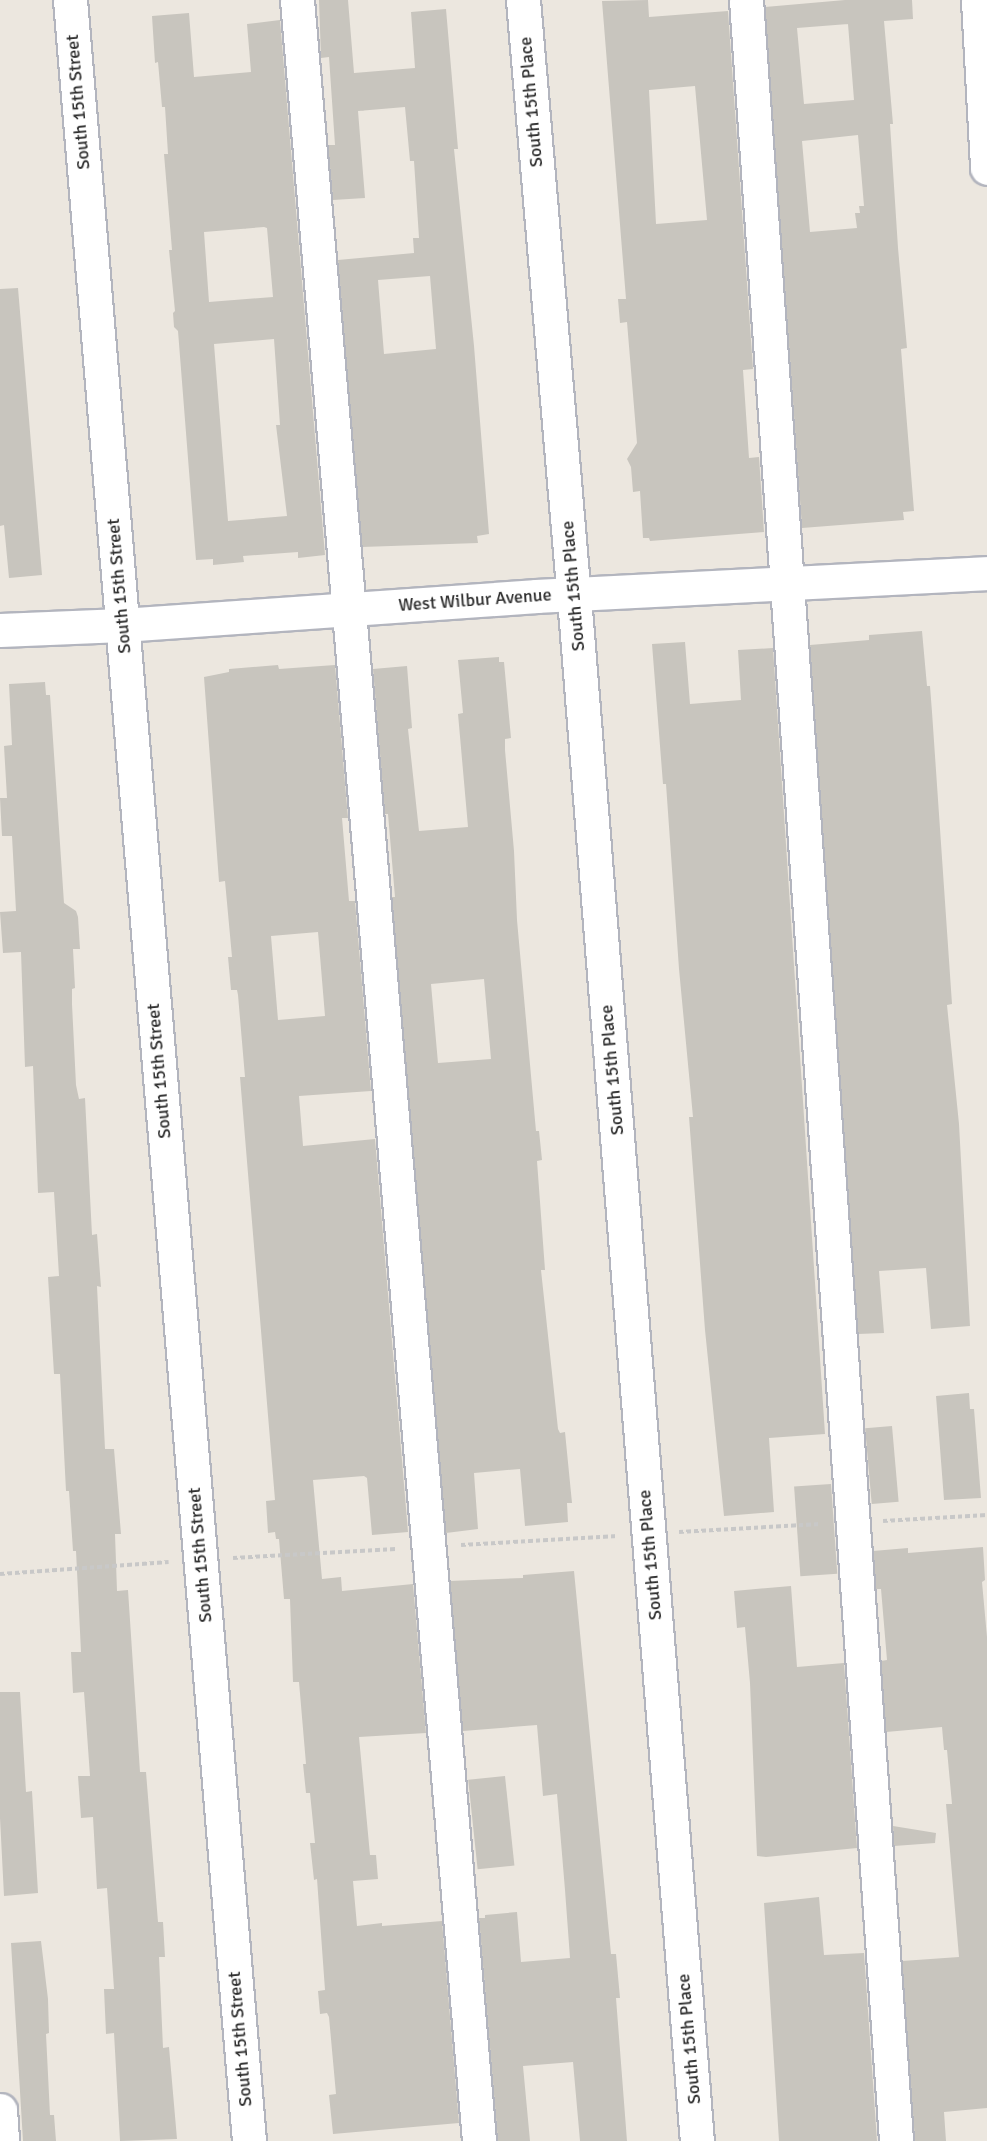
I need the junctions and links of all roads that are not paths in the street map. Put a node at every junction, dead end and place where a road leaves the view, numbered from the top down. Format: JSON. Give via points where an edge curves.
{"nodes":[{"id":1,"x":70,"y":0,"type":"edge"},
{"id":2,"x":297,"y":0,"type":"edge"},
{"id":3,"x":523,"y":0,"type":"edge"},
{"id":4,"x":746,"y":0,"type":"edge"},
{"id":5,"x":978,"y":0,"type":"edge"},
{"id":6,"x":987,"y":168,"type":"edge"},
{"id":7,"x":987,"y":573,"type":"edge"},
{"id":8,"x":785,"y":584,"type":"junction"},
{"id":9,"x":574,"y":594,"type":"junction"},
{"id":10,"x":348,"y":609,"type":"junction"},
{"id":11,"x":122,"y":625,"type":"junction"},
{"id":12,"x":0,"y":630,"type":"edge"},
{"id":13,"x":0,"y":2110,"type":"edge"},
{"id":14,"x":2,"y":2141,"type":"edge"},
{"id":15,"x":249,"y":2141,"type":"edge"},
{"id":16,"x":479,"y":2141,"type":"edge"},
{"id":17,"x":697,"y":2141,"type":"edge"},
{"id":18,"x":896,"y":2141,"type":"edge"}],
"edges":[{"from":1,"to":11,"type":"street","name":"South 15th Street"},
{"from":2,"to":10,"type":"street"},
{"from":3,"to":9,"type":"street","name":"South 15th Place"},
{"from":4,"to":8,"type":"street"},
{"from":5,"to":6,"type":"street"},
{"from":7,"to":8,"type":"street","name":"West Wilbur Avenue"},
{"from":8,"to":9,"type":"street","name":"West Wilbur Avenue"},
{"from":8,"to":18,"type":"street"},
{"from":9,"to":10,"type":"street","name":"West Wilbur Avenue"},
{"from":9,"to":17,"type":"street","name":"South 15th Place"},
{"from":10,"to":11,"type":"street","name":"West Wilbur Avenue"},
{"from":10,"to":16,"type":"street"},
{"from":11,"to":12,"type":"street","name":"West Wilbur Avenue"},
{"from":11,"to":15,"type":"street","name":"South 15th Street"},
{"from":13,"to":14,"type":"street"}]}
